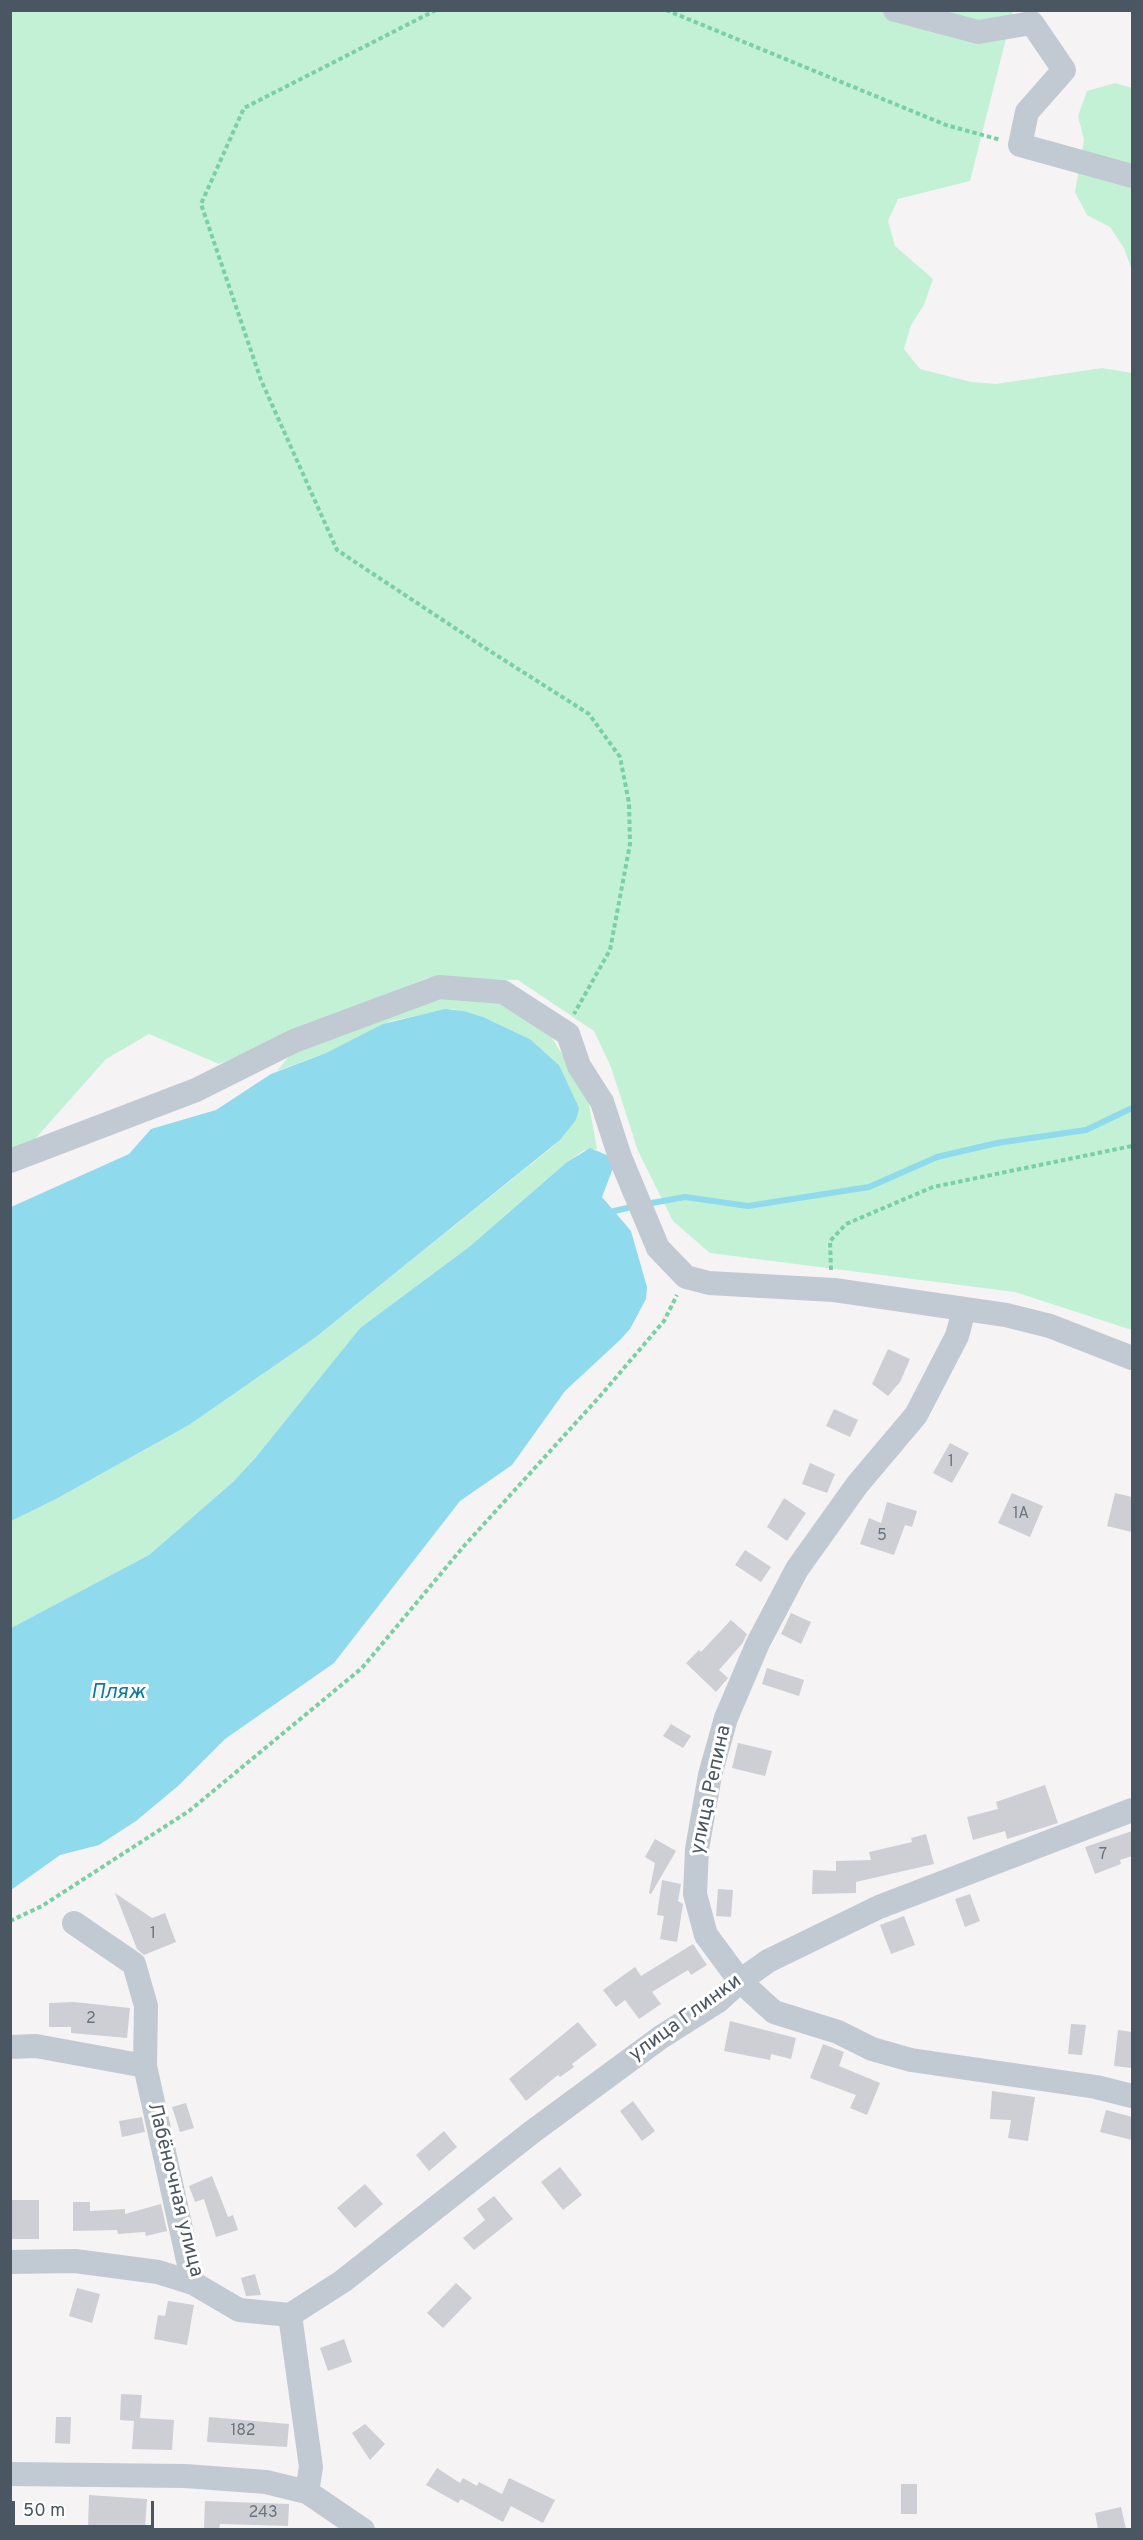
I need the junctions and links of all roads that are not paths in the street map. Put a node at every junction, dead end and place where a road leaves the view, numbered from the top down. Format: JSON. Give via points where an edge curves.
{"nodes":[{"id":1,"x":895,"y":10,"type":"edge"},
{"id":2,"x":1132,"y":176,"type":"edge"},
{"id":3,"x":10,"y":1161,"type":"edge"},
{"id":4,"x":964,"y":1310,"type":"junction"},
{"id":5,"x":1132,"y":1358,"type":"edge"},
{"id":6,"x":1132,"y":1810,"type":"edge"},
{"id":7,"x":74,"y":1923,"type":"dead end"},
{"id":8,"x":740,"y":1981,"type":"junction"},
{"id":9,"x":10,"y":2047,"type":"edge"},
{"id":10,"x":145,"y":2066,"type":"junction"},
{"id":11,"x":1132,"y":2096,"type":"edge"},
{"id":12,"x":10,"y":2262,"type":"edge"},
{"id":13,"x":193,"y":2283,"type":"junction"},
{"id":14,"x":290,"y":2315,"type":"junction"},
{"id":15,"x":10,"y":2474,"type":"edge"},
{"id":16,"x":307,"y":2492,"type":"junction"},
{"id":17,"x":363,"y":2529,"type":"edge"}],
"edges":[{"from":1,"to":2,"type":"street","via":[[978,32],[1032,23],[1064,70],[1027,112],[1020,145]]},
{"from":3,"to":4,"type":"street","via":[[196,1090],[294,1041],[439,987],[503,992],[568,1034],[579,1066],[602,1102],[658,1248],[686,1277],[709,1283],[834,1290]]},
{"from":4,"to":5,"type":"street","via":[[1050,1326]]},
{"from":4,"to":8,"type":"street","name":"улица Репина","via":[[957,1336],[916,1415],[856,1485],[797,1569],[758,1643],[726,1718],[710,1775],[699,1838],[695,1894],[706,1935]]},
{"from":6,"to":8,"type":"street","name":"улица Глинки","via":[[879,1907],[768,1961]]},
{"from":7,"to":10,"type":"street","name":"Лабёночная улица","via":[[134,1964],[146,2006]]},
{"from":8,"to":11,"type":"street","name":"улица Репина","via":[[774,2013],[838,2032],[872,2049],[911,2060],[1096,2087]]},
{"from":8,"to":14,"type":"street","name":"улица Глинки","via":[[718,2001],[660,2037],[532,2133],[343,2281]]},
{"from":9,"to":10,"type":"street","via":[[36,2046]]},
{"from":10,"to":13,"type":"street","name":"Лабёночная улица"},
{"from":12,"to":13,"type":"street","via":[[75,2261],[158,2272]]},
{"from":13,"to":14,"type":"street","name":"Лабёночная улица","via":[[239,2310]]},
{"from":14,"to":16,"type":"street","via":[[311,2467]]},
{"from":15,"to":16,"type":"street","via":[[185,2476],[266,2482]]},
{"from":16,"to":17,"type":"street"}]}
